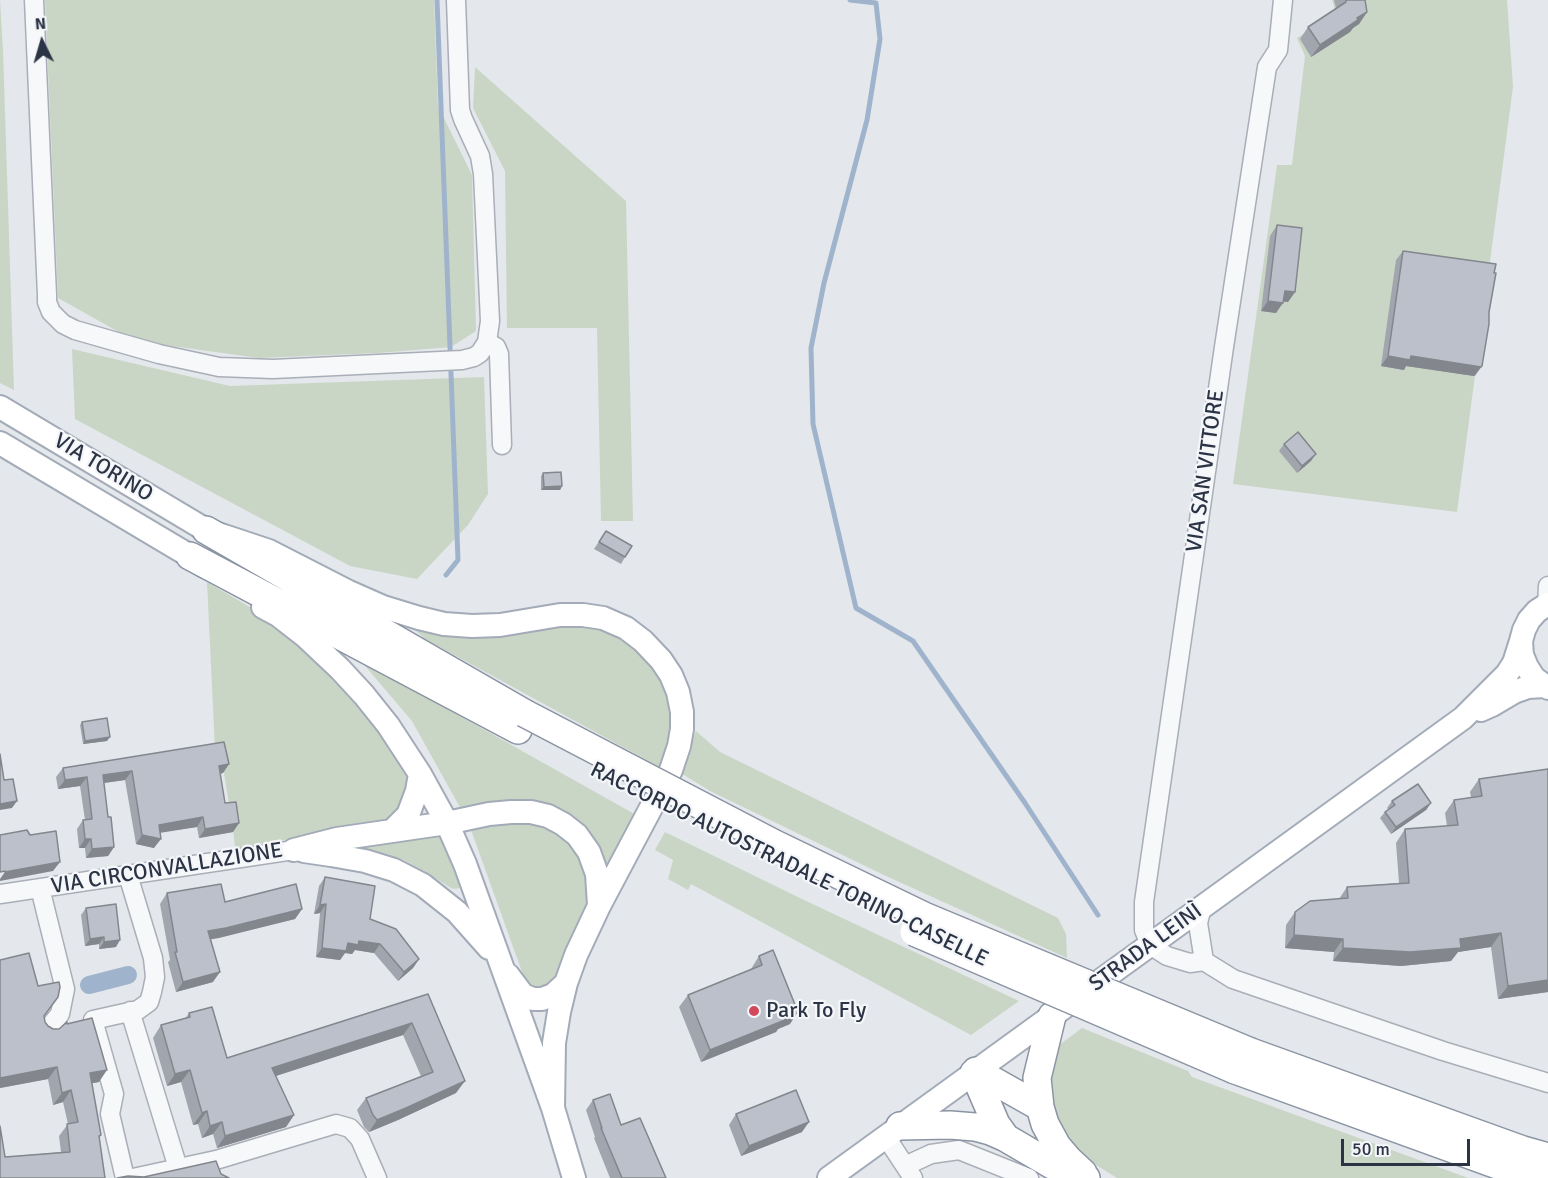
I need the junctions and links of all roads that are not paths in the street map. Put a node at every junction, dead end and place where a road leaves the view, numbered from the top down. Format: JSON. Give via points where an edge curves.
{"nodes":[{"id":1,"x":34,"y":0,"type":"edge"},
{"id":2,"x":456,"y":0,"type":"edge"},
{"id":3,"x":1283,"y":0,"type":"edge"},
{"id":4,"x":487,"y":342,"type":"junction"},
{"id":5,"x":0,"y":407,"type":"edge"},
{"id":6,"x":0,"y":443,"type":"edge"},
{"id":7,"x":502,"y":445,"type":"dead end"},
{"id":8,"x":206,"y":530,"type":"junction"},
{"id":9,"x":190,"y":555,"type":"junction"},
{"id":10,"x":1548,"y":598,"type":"edge"},
{"id":11,"x":1521,"y":641,"type":"junction"},
{"id":12,"x":1546,"y":687,"type":"edge"},
{"id":13,"x":1463,"y":718,"type":"junction"},
{"id":14,"x":521,"y":722,"type":"junction"},
{"id":15,"x":420,"y":774,"type":"junction"},
{"id":16,"x":447,"y":823,"type":"junction"},
{"id":17,"x":392,"y":831,"type":"junction"},
{"id":18,"x":294,"y":850,"type":"junction"},
{"id":19,"x":128,"y":875,"type":"junction"},
{"id":20,"x":40,"y":888,"type":"junction"},
{"id":21,"x":0,"y":894,"type":"edge"},
{"id":22,"x":599,"y":906,"type":"junction"},
{"id":23,"x":1202,"y":907,"type":"junction"},
{"id":24,"x":1150,"y":945,"type":"junction"},
{"id":25,"x":1204,"y":961,"type":"junction"},
{"id":26,"x":499,"y":962,"type":"junction"},
{"id":27,"x":566,"y":983,"type":"junction"},
{"id":28,"x":130,"y":1011,"type":"junction"},
{"id":29,"x":1052,"y":1016,"type":"junction"},
{"id":30,"x":47,"y":1030,"type":"edge"},
{"id":31,"x":1243,"y":1061,"type":"junction"},
{"id":32,"x":975,"y":1072,"type":"junction"},
{"id":33,"x":1548,"y":1083,"type":"edge"},
{"id":34,"x":1040,"y":1107,"type":"junction"},
{"id":35,"x":553,"y":1108,"type":"junction"},
{"id":36,"x":893,"y":1132,"type":"junction"},
{"id":37,"x":1006,"y":1138,"type":"junction"},
{"id":38,"x":1548,"y":1157,"type":"edge"},
{"id":39,"x":216,"y":1160,"type":"junction"},
{"id":40,"x":178,"y":1168,"type":"junction"},
{"id":41,"x":909,"y":1172,"type":"edge"},
{"id":42,"x":125,"y":1178,"type":"edge"},
{"id":43,"x":133,"y":1178,"type":"edge"},
{"id":44,"x":221,"y":1178,"type":"edge"},
{"id":45,"x":377,"y":1178,"type":"edge"},
{"id":46,"x":574,"y":1178,"type":"edge"},
{"id":47,"x":829,"y":1178,"type":"edge"},
{"id":48,"x":1029,"y":1178,"type":"edge"},
{"id":49,"x":1087,"y":1178,"type":"edge"},
{"id":50,"x":1543,"y":1178,"type":"edge"}],
"edges":[{"from":1,"to":4,"type":"street","via":[[47,295],[49,308],[58,320],[82,333],[219,367],[273,369],[462,360],[480,353]]},
{"from":2,"to":4,"type":"street","via":[[461,114],[480,156],[483,174],[490,321]]},
{"from":3,"to":24,"type":"street","name":"VIA SAN VITTORE","via":[[1278,50],[1267,67],[1144,902],[1144,930]]},
{"from":4,"to":7,"type":"street","via":[[499,354]]},
{"from":5,"to":8,"type":"main road","name":"VIA TORINO"},
{"from":6,"to":9,"type":"main road","name":"VIA TORINO"},
{"from":8,"to":14,"type":"highway","name":"RACCORDO AUTOSTRADALE TORINO-CASELLE"},
{"from":8,"to":22,"type":"main road","name":"VIA TORINO","via":[[269,551],[349,592],[418,618],[472,626],[583,615],[603,618],[643,641],[661,660],[675,684],[682,729],[670,770]]},
{"from":9,"to":14,"type":"highway","name":"RACCORDO AUTOSTRADALE TORINO-CASELLE"},
{"from":9,"to":15,"type":"main road","name":"VIA TORINO","via":[[234,589],[278,615],[340,669],[388,725]]},
{"from":10,"to":11,"type":"main road","name":"STRADA LEINÌ","via":[[1529,620]]},
{"from":11,"to":12,"type":"main road","via":[[1527,668]]},
{"from":11,"to":13,"type":"main road","name":"STRADA LEINÌ","via":[[1507,674]]},
{"from":12,"to":13,"type":"main road","name":"STRADA LEINÌ","via":[[1514,692]]},
{"from":13,"to":23,"type":"main road","name":"STRADA LEINÌ"},
{"from":14,"to":31,"type":"highway","name":"RACCORDO AUTOSTRADALE TORINO-CASELLE","bridge":true,"via":[[918,934]]},
{"from":15,"to":16,"type":"main road","name":"VIA TORINO"},
{"from":15,"to":17,"type":"main road","via":[[408,815]]},
{"from":16,"to":17,"type":"main road"},
{"from":16,"to":22,"type":"main road","via":[[511,812],[548,816],[577,835],[589,852],[597,874]]},
{"from":16,"to":26,"type":"main road","name":"VIA TORINO"},
{"from":17,"to":18,"type":"main road"},
{"from":18,"to":19,"type":"street","name":"VIA CIRCONVALLAZIONE"},
{"from":18,"to":26,"type":"main road","via":[[364,861],[423,885],[457,912]]},
{"from":19,"to":20,"type":"street","name":"VIA CIRCONVALLAZIONE"},
{"from":19,"to":28,"type":"street","via":[[153,958],[154,977],[149,1002]]},
{"from":20,"to":21,"type":"street","name":"VIA CIRCONVALLAZIONE"},
{"from":20,"to":30,"type":"street","name":"VIA CIRCONVALLAZIONE","via":[[65,989],[60,1014]]},
{"from":22,"to":27,"type":"main road","name":"VIA TORINO"},
{"from":23,"to":24,"type":"main road","name":"STRADA LEINÌ"},
{"from":23,"to":25,"type":"street","via":[[1198,924]]},
{"from":24,"to":25,"type":"street","via":[[1182,961]]},
{"from":24,"to":29,"type":"main road","name":"STRADA LEINÌ"},
{"from":25,"to":33,"type":"street","via":[[1233,980]]},
{"from":26,"to":27,"type":"main road","via":[[523,995],[533,999],[553,995]]},
{"from":26,"to":35,"type":"main road"},
{"from":27,"to":35,"type":"main road","name":"VIA TORINO","via":[[554,1043]]},
{"from":28,"to":40,"type":"street"},
{"from":28,"to":42,"type":"street","via":[[93,1020],[114,1094],[110,1114]]},
{"from":29,"to":32,"type":"main road","name":"STRADA LEINÌ"},
{"from":29,"to":34,"type":"highway","via":[[1037,1078]]},
{"from":31,"to":38,"type":"highway","name":"RACCORDO AUTOSTRADALE TORINO-CASELLE"},
{"from":31,"to":50,"type":"highway","name":"RACCORDO AUTOSTRADALE TORINO-CASELLE","via":[[1514,1171]]},
{"from":32,"to":34,"type":"highway"},
{"from":32,"to":36,"type":"main road","name":"STRADA LEINÌ"},
{"from":32,"to":37,"type":"highway","via":[[996,1124]]},
{"from":34,"to":49,"type":"highway","via":[[1057,1146]]},
{"from":35,"to":46,"type":"main road"},
{"from":36,"to":37,"type":"highway","via":[[950,1125],[975,1127]]},
{"from":36,"to":41,"type":"street"},
{"from":36,"to":47,"type":"main road","name":"STRADA LEINÌ"},
{"from":37,"to":49,"type":"highway","via":[[1059,1169]]},
{"from":39,"to":40,"type":"street"},
{"from":39,"to":44,"type":"street"},
{"from":39,"to":45,"type":"street","via":[[336,1124],[350,1128],[360,1139]]},
{"from":40,"to":43,"type":"street"},
{"from":41,"to":48,"type":"street","via":[[932,1154],[959,1150]]}]}
